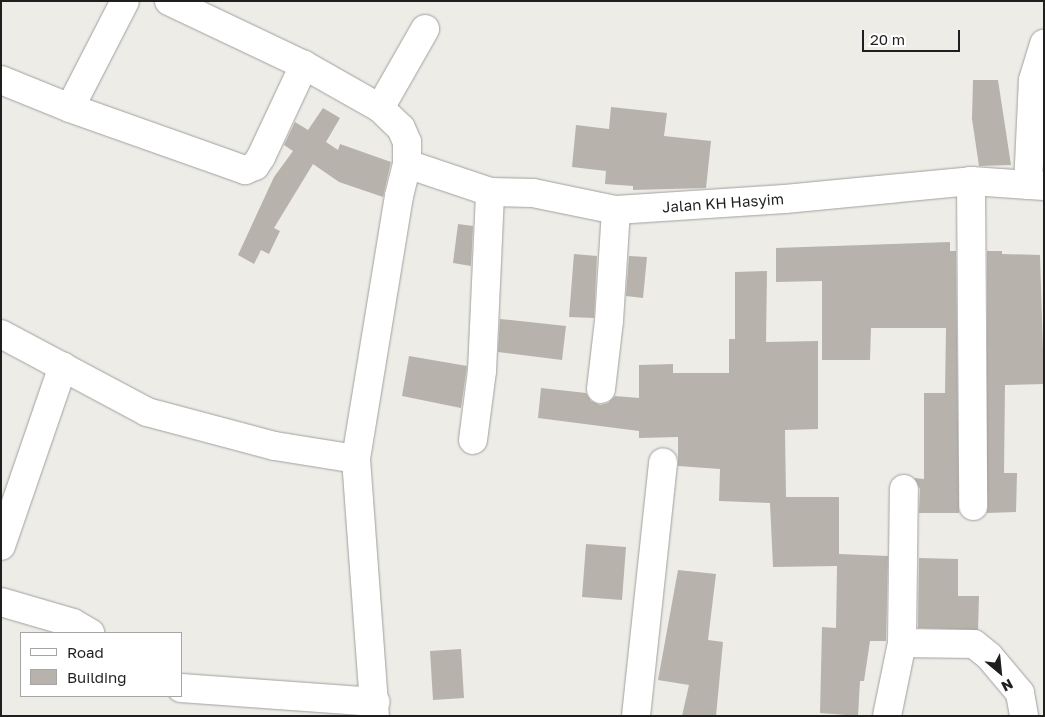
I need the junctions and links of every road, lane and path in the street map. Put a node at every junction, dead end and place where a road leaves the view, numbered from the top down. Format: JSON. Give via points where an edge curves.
{"nodes":[{"id":1,"x":125,"y":1,"type":"edge"},
{"id":2,"x":169,"y":1,"type":"edge"},
{"id":3,"x":425,"y":29,"type":"dead end"},
{"id":4,"x":1044,"y":44,"type":"edge"},
{"id":5,"x":304,"y":65,"type":"junction"},
{"id":6,"x":1,"y":80,"type":"edge"},
{"id":7,"x":70,"y":108,"type":"junction"},
{"id":8,"x":380,"y":108,"type":"junction"},
{"id":9,"x":407,"y":164,"type":"junction"},
{"id":10,"x":971,"y":181,"type":"junction"},
{"id":11,"x":1036,"y":185,"type":"edge"},
{"id":12,"x":490,"y":192,"type":"junction"},
{"id":13,"x":616,"y":210,"type":"junction"},
{"id":14,"x":1,"y":334,"type":"edge"},
{"id":15,"x":63,"y":366,"type":"junction"},
{"id":16,"x":601,"y":389,"type":"dead end"},
{"id":17,"x":473,"y":440,"type":"dead end"},
{"id":18,"x":356,"y":459,"type":"junction"},
{"id":19,"x":663,"y":462,"type":"dead end"},
{"id":20,"x":904,"y":489,"type":"dead end"},
{"id":21,"x":973,"y":506,"type":"dead end"},
{"id":22,"x":1,"y":546,"type":"edge"},
{"id":23,"x":1,"y":602,"type":"edge"},
{"id":24,"x":88,"y":632,"type":"edge"},
{"id":25,"x":902,"y":643,"type":"junction"},
{"id":26,"x":182,"y":688,"type":"edge"},
{"id":27,"x":375,"y":709,"type":"edge"},
{"id":28,"x":636,"y":716,"type":"edge"},
{"id":29,"x":888,"y":716,"type":"edge"},
{"id":30,"x":1024,"y":716,"type":"edge"}],
"edges":[{"from":1,"to":7,"type":"street"},
{"from":2,"to":5,"type":"street"},
{"from":3,"to":8,"type":"street"},
{"from":4,"to":11,"type":"street","via":[[1034,80]]},
{"from":5,"to":7,"type":"street","via":[[261,157],[250,170]]},
{"from":5,"to":8,"type":"street"},
{"from":6,"to":7,"type":"street"},
{"from":8,"to":9,"type":"street","via":[[405,135]]},
{"from":9,"to":12,"type":"street","name":"Jalan KH Hasyim"},
{"from":9,"to":18,"type":"street"},
{"from":10,"to":11,"type":"street","name":"Jalan KH Hasyim"},
{"from":10,"to":13,"type":"street","name":"Jalan KH Hasyim","via":[[785,199]]},
{"from":10,"to":21,"type":"street"},
{"from":12,"to":13,"type":"street","name":"Jalan KH Hasyim","via":[[533,193]]},
{"from":12,"to":17,"type":"street","via":[[482,371]]},
{"from":13,"to":16,"type":"street"},
{"from":14,"to":15,"type":"street"},
{"from":15,"to":18,"type":"street","via":[[147,412],[275,446]]},
{"from":15,"to":22,"type":"street"},
{"from":18,"to":27,"type":"street"},
{"from":19,"to":28,"type":"street"},
{"from":20,"to":25,"type":"street"},
{"from":23,"to":24,"type":"street","via":[[73,623]]},
{"from":25,"to":29,"type":"street"},
{"from":25,"to":30,"type":"street","via":[[974,644],[989,656],[1020,693]]},
{"from":26,"to":27,"type":"street"}]}
